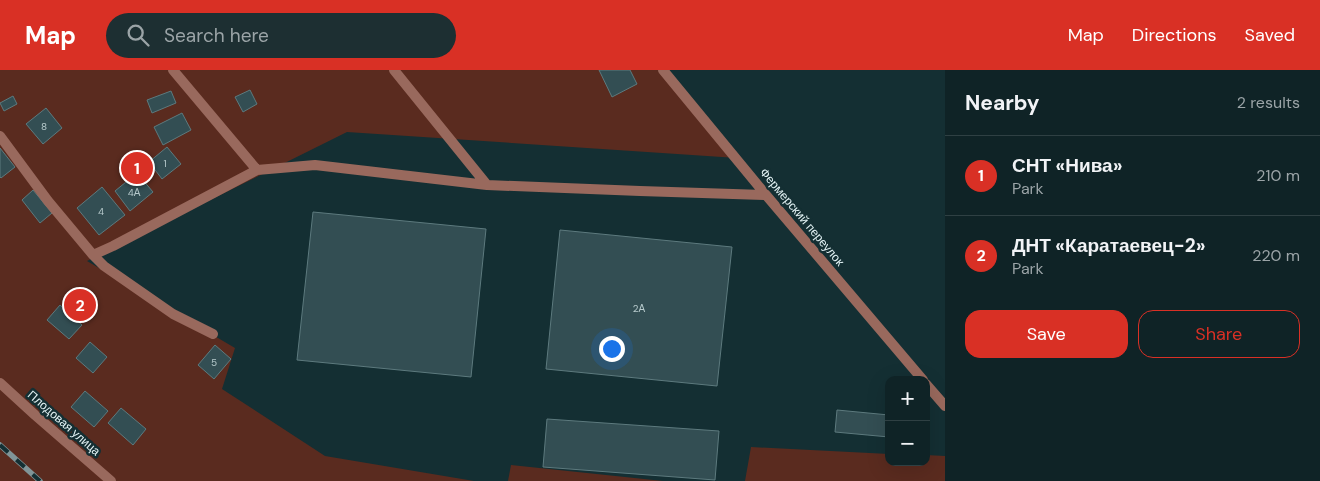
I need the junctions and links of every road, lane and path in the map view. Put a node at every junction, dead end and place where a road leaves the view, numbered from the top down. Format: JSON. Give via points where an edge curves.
{"nodes":[{"id":1,"x":173,"y":70,"type":"edge"},
{"id":2,"x":394,"y":70,"type":"edge"},
{"id":3,"x":663,"y":70,"type":"edge"},
{"id":4,"x":0,"y":136,"type":"edge"},
{"id":5,"x":256,"y":170,"type":"junction"},
{"id":6,"x":487,"y":185,"type":"junction"},
{"id":7,"x":766,"y":195,"type":"junction"},
{"id":8,"x":93,"y":255,"type":"junction"},
{"id":9,"x":213,"y":334,"type":"dead end"},
{"id":10,"x":920,"y":376,"type":"edge"},
{"id":11,"x":0,"y":383,"type":"edge"},
{"id":12,"x":930,"y":389,"type":"edge"},
{"id":13,"x":945,"y":406,"type":"edge"},
{"id":14,"x":111,"y":481,"type":"edge"}],
"edges":[{"from":1,"to":5,"type":"street"},
{"from":2,"to":6,"type":"street"},
{"from":3,"to":7,"type":"street","name":"Фермерский переулок"},
{"from":4,"to":8,"type":"street"},
{"from":5,"to":6,"type":"street","via":[[315,164]]},
{"from":5,"to":8,"type":"street"},
{"from":6,"to":7,"type":"street"},
{"from":7,"to":10,"type":"street","name":"Фермерский переулок"},
{"from":8,"to":9,"type":"street","via":[[173,314]]},
{"from":11,"to":14,"type":"street","name":"Плодовая улица"},
{"from":12,"to":13,"type":"street"}]}
